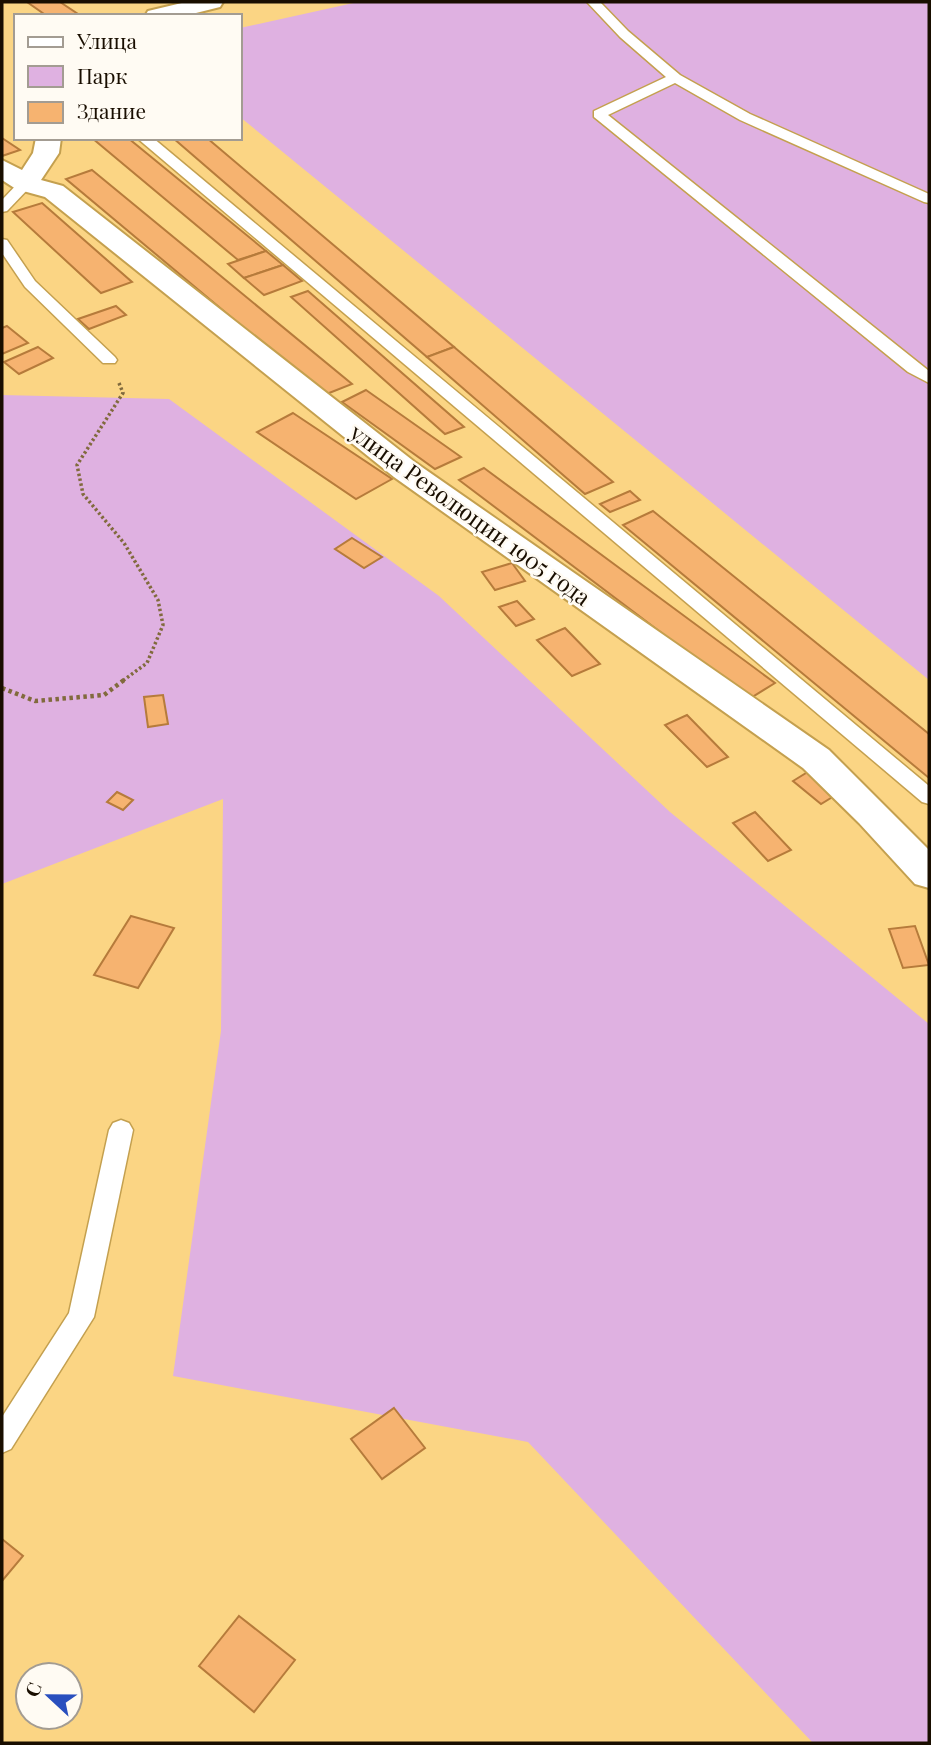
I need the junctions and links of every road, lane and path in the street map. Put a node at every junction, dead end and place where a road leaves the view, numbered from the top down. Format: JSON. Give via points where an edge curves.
{"nodes":[{"id":1,"x":212,"y":2,"type":"edge"},
{"id":2,"x":593,"y":2,"type":"edge"},
{"id":3,"x":164,"y":14,"type":"edge"},
{"id":4,"x":675,"y":78,"type":"junction"},
{"id":5,"x":49,"y":140,"type":"edge"},
{"id":6,"x":146,"y":140,"type":"edge"},
{"id":7,"x":13,"y":176,"type":"edge"},
{"id":8,"x":929,"y":200,"type":"edge"},
{"id":9,"x":2,"y":208,"type":"edge"},
{"id":10,"x":2,"y":243,"type":"edge"},
{"id":11,"x":109,"y":360,"type":"joint"},
{"id":12,"x":929,"y":378,"type":"edge"},
{"id":13,"x":2,"y":688,"type":"edge"},
{"id":14,"x":929,"y":797,"type":"edge"},
{"id":15,"x":929,"y":874,"type":"edge"},
{"id":16,"x":121,"y":1130,"type":"dead end"},
{"id":17,"x":2,"y":1440,"type":"edge"}],
"edges":[{"from":1,"to":3,"type":"street"},
{"from":2,"to":4,"type":"lane"},
{"from":4,"to":8,"type":"lane","via":[[745,117]]},
{"from":4,"to":12,"type":"lane","via":[[599,114]]},
{"from":5,"to":7,"type":"street","via":[[46,153]]},
{"from":6,"to":14,"type":"lane"},
{"from":7,"to":9,"type":"lane"},
{"from":7,"to":15,"type":"street","name":"улица Революции 1905 года","via":[[54,191],[405,470],[816,760]]},
{"from":10,"to":11,"type":"lane","via":[[30,284]]},
{"from":11,"to":13,"type":"path","via":[[123,393],[77,465],[83,494],[124,542],[158,600],[163,625],[147,663],[104,695],[35,701]]},
{"from":16,"to":17,"type":"lane","via":[[82,1317]]}]}
